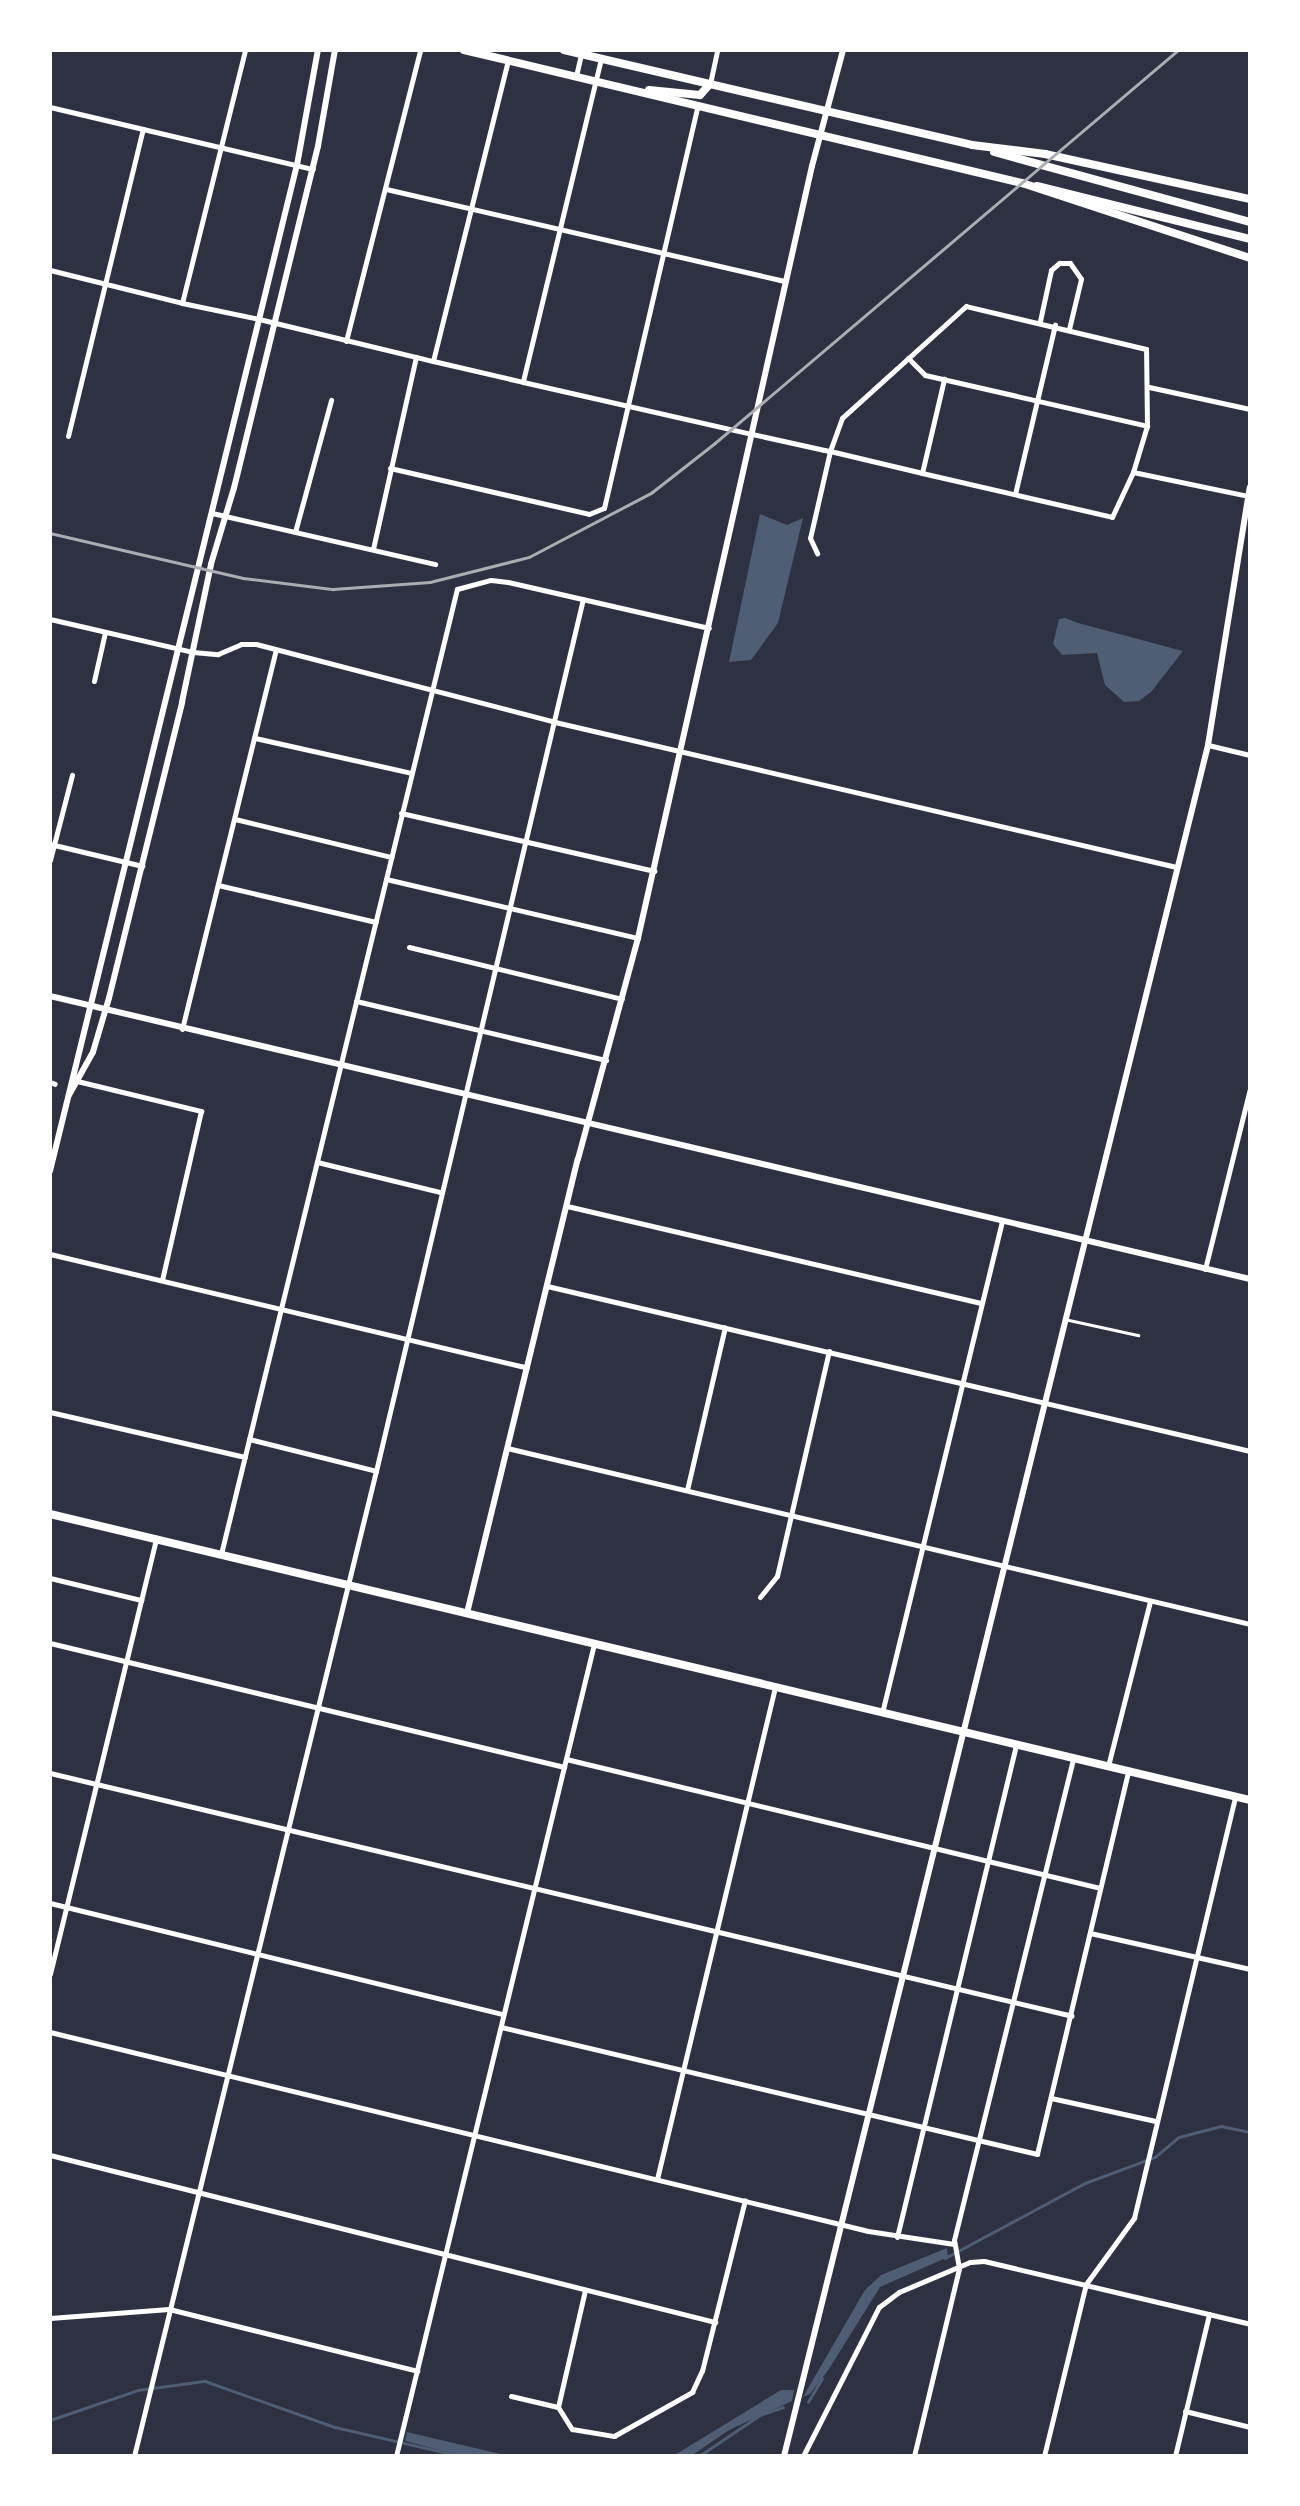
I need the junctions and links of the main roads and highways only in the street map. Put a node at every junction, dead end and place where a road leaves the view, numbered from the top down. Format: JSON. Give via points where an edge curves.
{"nodes":[{"id":1,"x":464,"y":50,"type":"edge"},
{"id":2,"x":564,"y":50,"type":"edge"},
{"id":3,"x":582,"y":52,"type":"edge"},
{"id":4,"x":710,"y":84,"type":"junction"},
{"id":5,"x":640,"y":91,"type":"junction"},
{"id":6,"x":972,"y":145,"type":"junction"},
{"id":7,"x":1028,"y":185,"type":"junction"},
{"id":8,"x":1250,"y":199,"type":"edge"},
{"id":9,"x":1250,"y":222,"type":"edge"},
{"id":10,"x":1250,"y":238,"type":"edge"},
{"id":11,"x":1250,"y":258,"type":"edge"},
{"id":12,"x":50,"y":1514,"type":"edge"},
{"id":13,"x":1250,"y":1800,"type":"edge"}],
"edges":[{"from":1,"to":5,"type":"main road"},
{"from":2,"to":3,"type":"main road"},
{"from":3,"to":4,"type":"main road"},
{"from":4,"to":5,"type":"main road","via":[[700,94]]},
{"from":4,"to":6,"type":"main road"},
{"from":5,"to":7,"type":"main road"},
{"from":6,"to":8,"type":"main road","via":[[1045,154]]},
{"from":6,"to":9,"type":"main road"},
{"from":7,"to":10,"type":"main road"},
{"from":7,"to":11,"type":"main road"},
{"from":12,"to":13,"type":"main road"}]}
